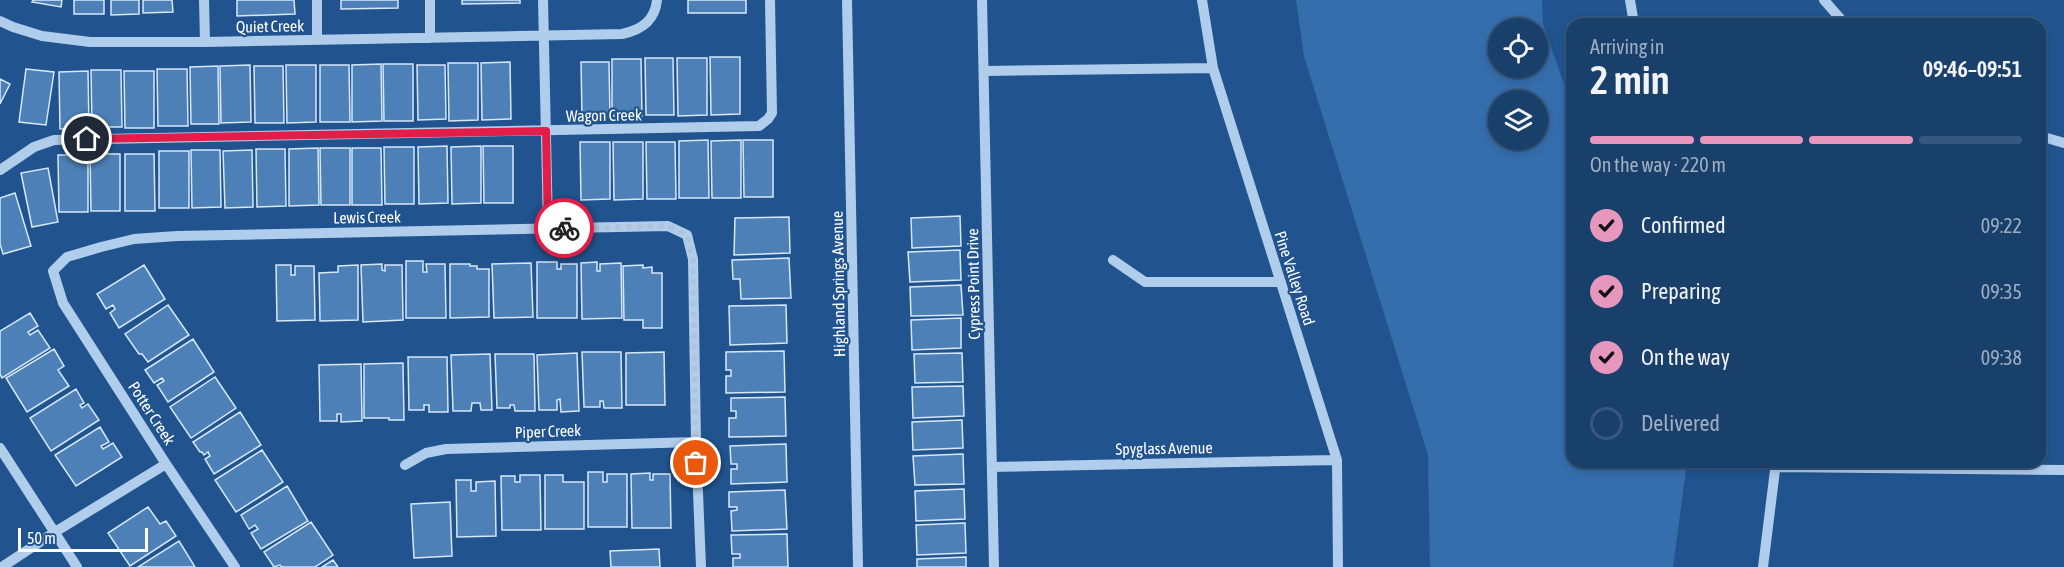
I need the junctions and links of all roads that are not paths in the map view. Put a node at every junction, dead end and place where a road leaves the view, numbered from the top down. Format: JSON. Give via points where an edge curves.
{"nodes":[{"id":1,"x":204,"y":0,"type":"edge"},
{"id":2,"x":317,"y":0,"type":"edge"},
{"id":3,"x":430,"y":0,"type":"edge"},
{"id":4,"x":543,"y":0,"type":"edge"},
{"id":5,"x":657,"y":0,"type":"edge"},
{"id":6,"x":770,"y":0,"type":"edge"},
{"id":7,"x":847,"y":0,"type":"edge"},
{"id":8,"x":982,"y":0,"type":"edge"},
{"id":9,"x":1202,"y":0,"type":"edge"},
{"id":10,"x":1630,"y":0,"type":"edge"},
{"id":11,"x":1824,"y":0,"type":"edge"},
{"id":12,"x":1633,"y":18,"type":"edge"},
{"id":13,"x":1840,"y":18,"type":"edge"},
{"id":14,"x":0,"y":21,"type":"edge"},
{"id":15,"x":543,"y":36,"type":"junction"},
{"id":16,"x":430,"y":38,"type":"junction"},
{"id":17,"x":317,"y":40,"type":"junction"},
{"id":18,"x":205,"y":42,"type":"junction"},
{"id":19,"x":1213,"y":68,"type":"junction"},
{"id":20,"x":984,"y":71,"type":"junction"},
{"id":21,"x":546,"y":131,"type":"junction"},
{"id":22,"x":2046,"y":138,"type":"edge"},
{"id":23,"x":2064,"y":143,"type":"edge"},
{"id":24,"x":3,"y":169,"type":"edge"},
{"id":25,"x":548,"y":228,"type":"junction"},
{"id":26,"x":1113,"y":260,"type":"dead end"},
{"id":27,"x":53,"y":271,"type":"joint"},
{"id":28,"x":1281,"y":282,"type":"junction"},
{"id":29,"x":696,"y":442,"type":"junction"},
{"id":30,"x":0,"y":448,"type":"edge"},
{"id":31,"x":1337,"y":460,"type":"junction"},
{"id":32,"x":166,"y":464,"type":"junction"},
{"id":33,"x":405,"y":465,"type":"dead end"},
{"id":34,"x":992,"y":467,"type":"junction"},
{"id":35,"x":1776,"y":468,"type":"edge"},
{"id":36,"x":2036,"y":468,"type":"edge"},
{"id":37,"x":2064,"y":470,"type":"edge"},
{"id":38,"x":55,"y":532,"type":"junction"},
{"id":39,"x":2,"y":567,"type":"edge"},
{"id":40,"x":77,"y":567,"type":"edge"},
{"id":41,"x":235,"y":567,"type":"edge"},
{"id":42,"x":701,"y":567,"type":"edge"},
{"id":43,"x":858,"y":567,"type":"edge"},
{"id":44,"x":994,"y":567,"type":"edge"},
{"id":45,"x":1338,"y":567,"type":"edge"},
{"id":46,"x":1763,"y":567,"type":"edge"}],
"edges":[{"from":1,"to":18,"type":"street"},
{"from":2,"to":17,"type":"street"},
{"from":3,"to":16,"type":"street"},
{"from":4,"to":15,"type":"street"},
{"from":5,"to":15,"type":"street","name":"Quiet Creek","via":[[652,18],[634,31]]},
{"from":6,"to":21,"type":"street","name":"Wagon Creek","via":[[772,113],[759,126]]},
{"from":7,"to":43,"type":"street","name":"Highland Springs Avenue"},
{"from":8,"to":20,"type":"street","name":"Cypress Point Drive"},
{"from":9,"to":19,"type":"street","name":"Pine Valley Road"},
{"from":10,"to":12,"type":"street"},
{"from":11,"to":13,"type":"street"},
{"from":14,"to":18,"type":"street","name":"Quiet Creek","via":[[42,36],[90,42]]},
{"from":15,"to":16,"type":"street","name":"Quiet Creek"},
{"from":15,"to":21,"type":"street"},
{"from":16,"to":17,"type":"street","name":"Quiet Creek"},
{"from":17,"to":18,"type":"street","name":"Quiet Creek"},
{"from":19,"to":20,"type":"street"},
{"from":19,"to":28,"type":"street","name":"Pine Valley Road"},
{"from":20,"to":34,"type":"street","name":"Cypress Point Drive"},
{"from":21,"to":24,"type":"street","name":"Wagon Creek","via":[[54,140],[34,147]]},
{"from":21,"to":25,"type":"street"},
{"from":22,"to":23,"type":"street"},
{"from":25,"to":27,"type":"street","name":"Lewis Creek","via":[[134,238],[67,257]]},
{"from":25,"to":29,"type":"street","name":"Lewis Creek","via":[[668,226],[687,235],[693,259]]},
{"from":26,"to":28,"type":"street","via":[[1145,282]]},
{"from":27,"to":32,"type":"street","name":"Potter Creek","via":[[63,303]]},
{"from":28,"to":31,"type":"street","name":"Pine Valley Road"},
{"from":29,"to":33,"type":"street","name":"Piper Creek","via":[[447,449],[426,453]]},
{"from":29,"to":42,"type":"street"},
{"from":30,"to":38,"type":"street"},
{"from":31,"to":34,"type":"street","name":"Spyglass Avenue"},
{"from":31,"to":45,"type":"street","name":"Pine Valley Road"},
{"from":32,"to":38,"type":"street"},
{"from":32,"to":41,"type":"street","name":"Potter Creek"},
{"from":34,"to":44,"type":"street","name":"Cypress Point Drive"},
{"from":35,"to":46,"type":"street"},
{"from":36,"to":37,"type":"street"},
{"from":38,"to":39,"type":"street"},
{"from":38,"to":40,"type":"street"}]}
